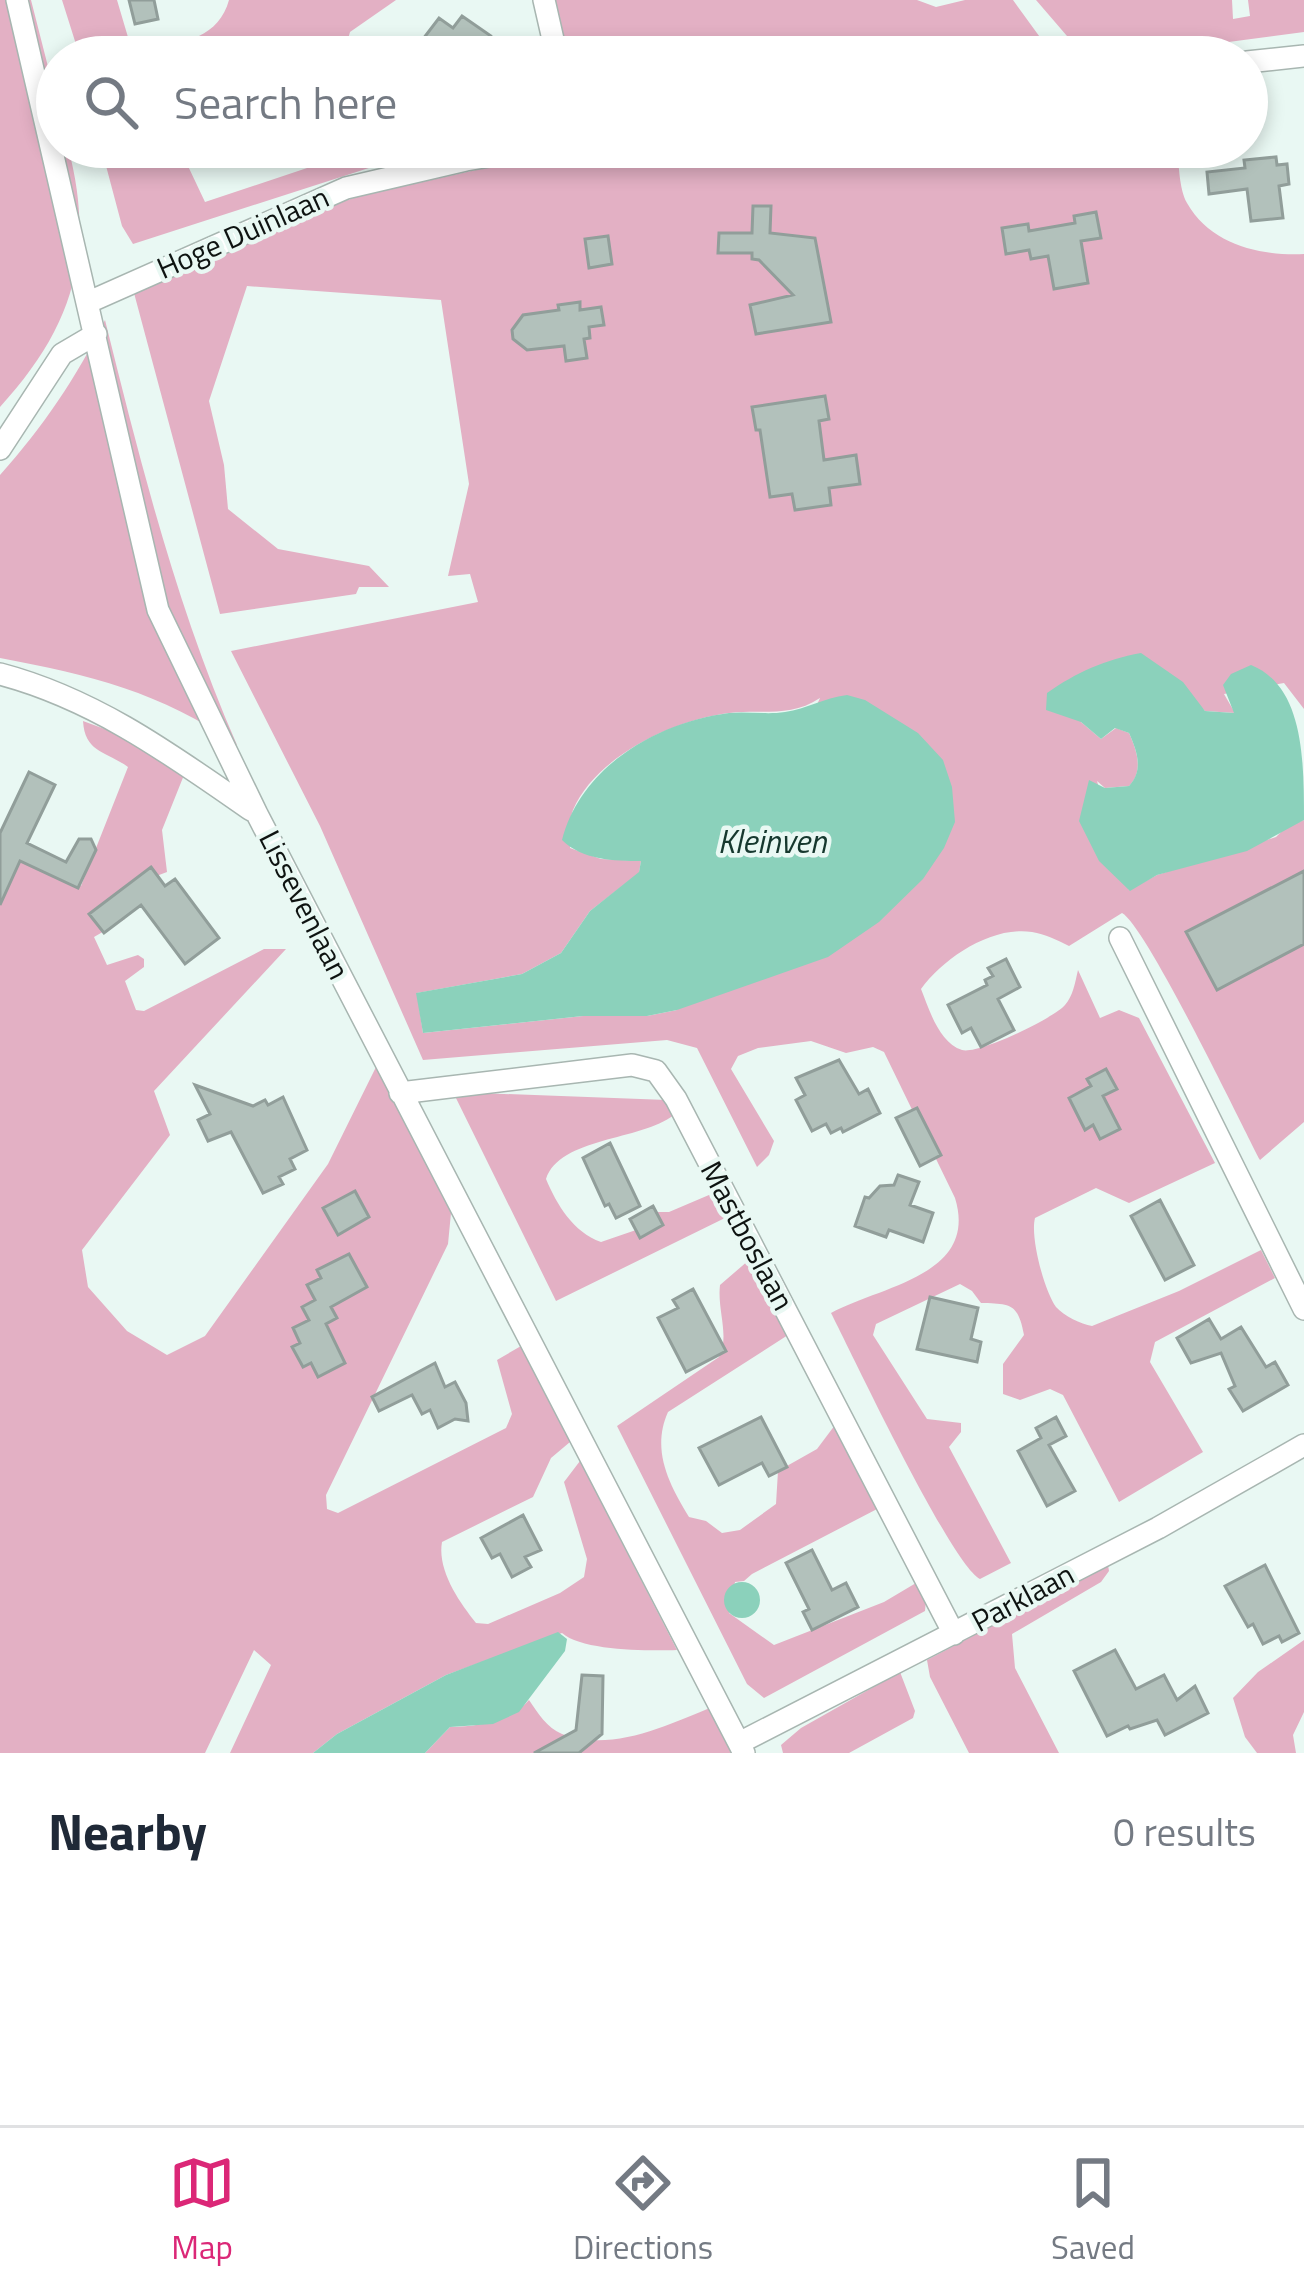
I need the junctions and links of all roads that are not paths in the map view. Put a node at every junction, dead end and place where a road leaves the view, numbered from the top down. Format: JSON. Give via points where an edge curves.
{"nodes":[{"id":1,"x":17,"y":0,"type":"edge"},
{"id":2,"x":544,"y":0,"type":"edge"},
{"id":3,"x":552,"y":36,"type":"edge"},
{"id":4,"x":1304,"y":56,"type":"edge"},
{"id":5,"x":1268,"y":60,"type":"edge"},
{"id":6,"x":36,"y":80,"type":"edge"},
{"id":7,"x":57,"y":168,"type":"edge"},
{"id":8,"x":432,"y":168,"type":"edge"},
{"id":9,"x":89,"y":302,"type":"junction"},
{"id":10,"x":96,"y":334,"type":"junction"},
{"id":11,"x":0,"y":448,"type":"edge"},
{"id":12,"x":0,"y":674,"type":"edge"},
{"id":13,"x":256,"y":814,"type":"junction"},
{"id":14,"x":1120,"y":938,"type":"dead end"},
{"id":15,"x":400,"y":1093,"type":"junction"},
{"id":16,"x":1304,"y":1310,"type":"edge"},
{"id":17,"x":1304,"y":1444,"type":"edge"},
{"id":18,"x":954,"y":1634,"type":"junction"},
{"id":19,"x":741,"y":1748,"type":"edge"}],
"edges":[{"from":1,"to":6,"type":"street","name":"Lissevenlaan"},
{"from":2,"to":3,"type":"street"},
{"from":4,"to":5,"type":"street"},
{"from":7,"to":9,"type":"street","name":"Lissevenlaan"},
{"from":8,"to":9,"type":"street","name":"Hoge Duinlaan","via":[[346,188]]},
{"from":9,"to":10,"type":"street","name":"Lissevenlaan"},
{"from":10,"to":11,"type":"street","via":[[62,354]]},
{"from":10,"to":13,"type":"street","name":"Lissevenlaan","via":[[158,610]]},
{"from":12,"to":13,"type":"street","via":[[135,729]]},
{"from":13,"to":15,"type":"street","name":"Lissevenlaan"},
{"from":14,"to":16,"type":"street"},
{"from":15,"to":18,"type":"street","name":"Mastboslaan","via":[[632,1064],[656,1071]]},
{"from":15,"to":19,"type":"street","name":"Lissevenlaan"},
{"from":17,"to":18,"type":"street","name":"Parklaan"},
{"from":18,"to":19,"type":"street","name":"Parklaan"}]}
